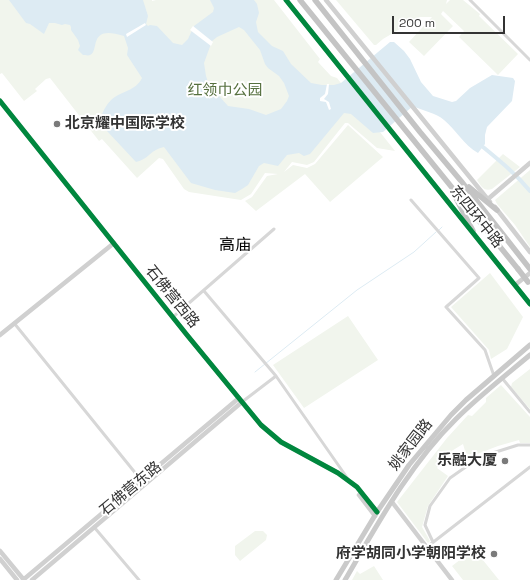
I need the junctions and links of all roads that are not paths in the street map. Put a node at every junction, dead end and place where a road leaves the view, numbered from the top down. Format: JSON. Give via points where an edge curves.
{"nodes":[{"id":1,"x":286,"y":0,"type":"edge"},
{"id":2,"x":300,"y":0,"type":"edge"},
{"id":3,"x":315,"y":0,"type":"edge"},
{"id":4,"x":326,"y":0,"type":"edge"},
{"id":5,"x":470,"y":0,"type":"edge"},
{"id":6,"x":530,"y":60,"type":"edge"},
{"id":7,"x":0,"y":101,"type":"edge"},
{"id":8,"x":530,"y":163,"type":"edge"},
{"id":9,"x":461,"y":181,"type":"junction"},
{"id":10,"x":452,"y":188,"type":"junction"},
{"id":11,"x":488,"y":199,"type":"junction"},
{"id":12,"x":411,"y":200,"type":"dead end"},
{"id":13,"x":497,"y":210,"type":"junction"},
{"id":14,"x":274,"y":229,"type":"dead end"},
{"id":15,"x":473,"y":231,"type":"junction"},
{"id":16,"x":114,"y":243,"type":"junction"},
{"id":17,"x":530,"y":252,"type":"edge"},
{"id":18,"x":530,"y":269,"type":"edge"},
{"id":19,"x":530,"y":273,"type":"edge"},
{"id":20,"x":529,"y":284,"type":"edge"},
{"id":21,"x":515,"y":285,"type":"junction"},
{"id":22,"x":204,"y":291,"type":"junction"},
{"id":23,"x":530,"y":304,"type":"edge"},
{"id":24,"x":173,"y":317,"type":"junction"},
{"id":25,"x":14,"y":323,"type":"junction"},
{"id":26,"x":0,"y":335,"type":"edge"},
{"id":27,"x":530,"y":345,"type":"edge"},
{"id":28,"x":530,"y":355,"type":"edge"},
{"id":29,"x":276,"y":376,"type":"junction"},
{"id":30,"x":494,"y":376,"type":"junction"},
{"id":31,"x":502,"y":378,"type":"junction"},
{"id":32,"x":241,"y":400,"type":"junction"},
{"id":33,"x":530,"y":412,"type":"edge"},
{"id":34,"x":530,"y":445,"type":"edge"},
{"id":35,"x":530,"y":467,"type":"edge"},
{"id":36,"x":141,"y":480,"type":"junction"},
{"id":37,"x":350,"y":482,"type":"junction"},
{"id":38,"x":392,"y":502,"type":"junction"},
{"id":39,"x":376,"y":514,"type":"junction"},
{"id":40,"x":94,"y":527,"type":"junction"},
{"id":41,"x":433,"y":542,"type":"junction"},
{"id":42,"x":427,"y":548,"type":"junction"},
{"id":43,"x":0,"y":550,"type":"edge"},
{"id":44,"x":0,"y":559,"type":"edge"},
{"id":45,"x":17,"y":580,"type":"edge"},
{"id":46,"x":24,"y":580,"type":"edge"},
{"id":47,"x":32,"y":580,"type":"edge"},
{"id":48,"x":139,"y":580,"type":"edge"},
{"id":49,"x":336,"y":580,"type":"edge"},
{"id":50,"x":345,"y":580,"type":"edge"},
{"id":51,"x":452,"y":580,"type":"edge"}],
"edges":[{"from":1,"to":15,"type":"street","name":"东四环中路"},
{"from":2,"to":10,"type":"highway","name":"东四环中路"},
{"from":3,"to":9,"type":"highway","name":"东四环中路"},
{"from":4,"to":11,"type":"street","name":"东四环中路"},
{"from":5,"to":6,"type":"street"},
{"from":7,"to":16,"type":"street","name":"石佛营西路"},
{"from":8,"to":11,"type":"street"},
{"from":9,"to":13,"type":"highway"},
{"from":9,"to":18,"type":"highway","name":"东四环中路"},
{"from":10,"to":15,"type":"highway"},
{"from":10,"to":20,"type":"highway","name":"东四环中路","bridge":true},
{"from":11,"to":13,"type":"street","name":"东四环中路"},
{"from":12,"to":30,"type":"street","via":[[479,278],[446,307],[485,350]]},
{"from":13,"to":17,"type":"street","name":"东四环中路"},
{"from":14,"to":22,"type":"street"},
{"from":15,"to":21,"type":"street","name":"东四环中路"},
{"from":16,"to":24,"type":"street","name":"石佛营西路"},
{"from":16,"to":25,"type":"street"},
{"from":19,"to":21,"type":"street"},
{"from":21,"to":23,"type":"street","name":"东四环中路"},
{"from":22,"to":24,"type":"street"},
{"from":22,"to":29,"type":"street"},
{"from":24,"to":32,"type":"street","name":"石佛营西路"},
{"from":25,"to":26,"type":"street"},
{"from":25,"to":36,"type":"street"},
{"from":27,"to":30,"type":"main road","name":"姚家园路"},
{"from":28,"to":31,"type":"main road","name":"姚家园路"},
{"from":29,"to":32,"type":"street"},
{"from":29,"to":37,"type":"street"},
{"from":30,"to":39,"type":"main road","name":"姚家园路","via":[[466,400],[408,465]]},
{"from":31,"to":33,"type":"street"},
{"from":31,"to":38,"type":"main road","name":"姚家园路","via":[[455,420],[408,476]]},
{"from":32,"to":36,"type":"street","name":"石佛营东路"},
{"from":32,"to":37,"type":"street","name":"石佛营西路","via":[[261,425],[281,442]]},
{"from":32,"to":40,"type":"street","name":"石佛营东路"},
{"from":34,"to":41,"type":"street","via":[[518,445],[480,457],[450,478],[430,506],[425,525]]},
{"from":35,"to":41,"type":"street"},
{"from":36,"to":46,"type":"street","name":"石佛营东路"},
{"from":37,"to":39,"type":"street","name":"石佛营西路"},
{"from":38,"to":42,"type":"street"},
{"from":38,"to":50,"type":"main road","name":"姚家园路"},
{"from":39,"to":49,"type":"main road","name":"姚家园路"},
{"from":40,"to":47,"type":"street","name":"石佛营东路"},
{"from":40,"to":48,"type":"street"},
{"from":41,"to":42,"type":"street"},
{"from":42,"to":51,"type":"street"},
{"from":43,"to":46,"type":"street"},
{"from":44,"to":45,"type":"street"}]}
